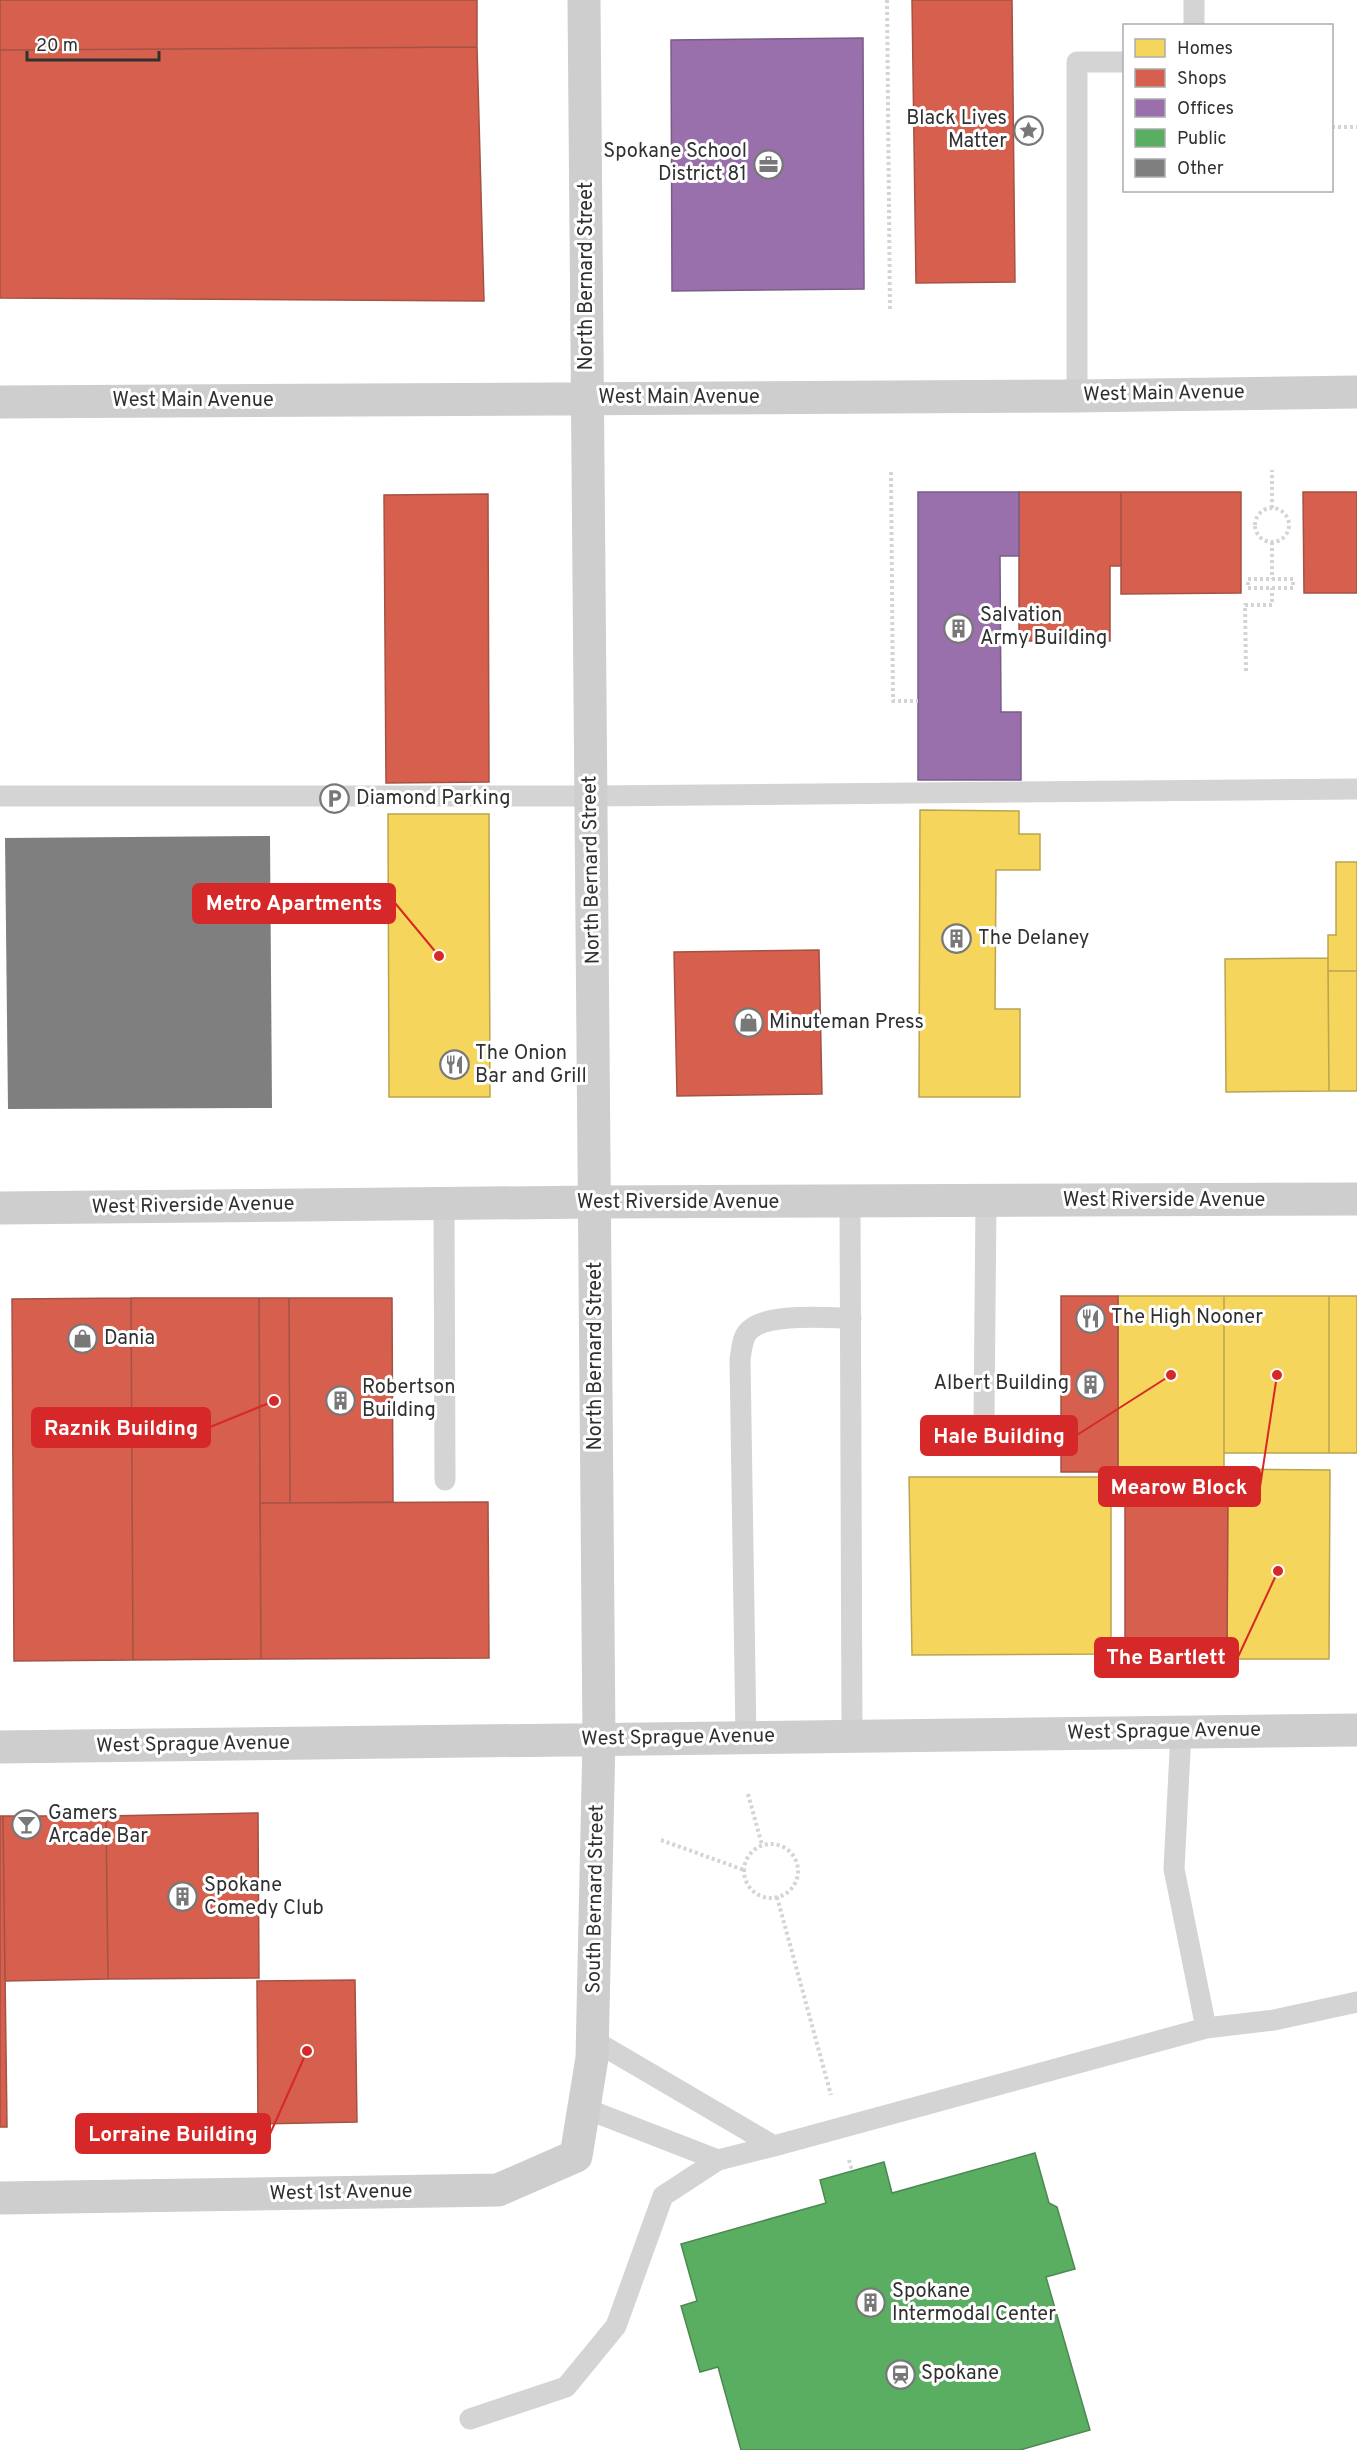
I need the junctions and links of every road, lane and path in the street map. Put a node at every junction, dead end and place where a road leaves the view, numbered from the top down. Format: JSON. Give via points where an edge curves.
{"nodes":[{"id":1,"x":584,"y":0,"type":"edge"},
{"id":2,"x":887,"y":0,"type":"edge"},
{"id":3,"x":1194,"y":0,"type":"edge"},
{"id":4,"x":1194,"y":24,"type":"edge"},
{"id":5,"x":1123,"y":62,"type":"edge"},
{"id":6,"x":1333,"y":127,"type":"edge"},
{"id":7,"x":1357,"y":127,"type":"edge"},
{"id":8,"x":890,"y":311,"type":"dead end"},
{"id":9,"x":1357,"y":392,"type":"edge"},
{"id":10,"x":1077,"y":396,"type":"junction"},
{"id":11,"x":588,"y":399,"type":"junction"},
{"id":12,"x":0,"y":402,"type":"edge"},
{"id":13,"x":1272,"y":470,"type":"dead end"},
{"id":14,"x":891,"y":472,"type":"dead end"},
{"id":15,"x":1272,"y":508,"type":"junction"},
{"id":16,"x":1272,"y":542,"type":"junction"},
{"id":17,"x":1272,"y":579,"type":"junction"},
{"id":18,"x":1272,"y":588,"type":"junction"},
{"id":19,"x":1246,"y":671,"type":"dead end"},
{"id":20,"x":918,"y":701,"type":"dead end"},
{"id":21,"x":1357,"y":789,"type":"edge"},
{"id":22,"x":0,"y":796,"type":"edge"},
{"id":23,"x":591,"y":796,"type":"junction"},
{"id":24,"x":1357,"y":1199,"type":"edge"},
{"id":25,"x":595,"y":1202,"type":"junction"},
{"id":26,"x":850,"y":1202,"type":"junction"},
{"id":27,"x":986,"y":1202,"type":"junction"},
{"id":28,"x":444,"y":1204,"type":"junction"},
{"id":29,"x":0,"y":1208,"type":"edge"},
{"id":30,"x":851,"y":1318,"type":"junction"},
{"id":31,"x":984,"y":1419,"type":"dead end"},
{"id":32,"x":446,"y":1480,"type":"dead end"},
{"id":33,"x":1357,"y":1730,"type":"edge"},
{"id":34,"x":1181,"y":1732,"type":"junction"},
{"id":35,"x":852,"y":1736,"type":"junction"},
{"id":36,"x":746,"y":1737,"type":"junction"},
{"id":37,"x":599,"y":1739,"type":"junction"},
{"id":38,"x":0,"y":1747,"type":"edge"},
{"id":39,"x":748,"y":1794,"type":"dead end"},
{"id":40,"x":661,"y":1840,"type":"dead end"},
{"id":41,"x":762,"y":1845,"type":"junction"},
{"id":42,"x":744,"y":1870,"type":"junction"},
{"id":43,"x":777,"y":1897,"type":"junction"},
{"id":44,"x":1357,"y":2002,"type":"edge"},
{"id":45,"x":1206,"y":2028,"type":"junction"},
{"id":46,"x":592,"y":2049,"type":"junction"},
{"id":47,"x":584,"y":2108,"type":"junction"},
{"id":48,"x":840,"y":2128,"type":"junction"},
{"id":49,"x":774,"y":2146,"type":"junction"},
{"id":50,"x":718,"y":2160,"type":"junction"},
{"id":51,"x":852,"y":2171,"type":"dead end"},
{"id":52,"x":0,"y":2198,"type":"edge"},
{"id":53,"x":470,"y":2419,"type":"dead end"}],
"edges":[{"from":1,"to":11,"type":"main road","name":"North Bernard Street"},
{"from":2,"to":8,"type":"path"},
{"from":3,"to":4,"type":"lane"},
{"from":5,"to":10,"type":"lane","via":[[1077,62]]},
{"from":6,"to":7,"type":"path"},
{"from":9,"to":10,"type":"main road","name":"West Main Avenue"},
{"from":10,"to":11,"type":"main road","name":"West Main Avenue"},
{"from":11,"to":12,"type":"main road","name":"West Main Avenue"},
{"from":11,"to":23,"type":"main road","name":"North Bernard Street"},
{"from":13,"to":15,"type":"path"},
{"from":14,"to":20,"type":"path","via":[[893,701]]},
{"from":15,"to":16,"type":"path","via":[[1261,512],[1255,528],[1261,538]]},
{"from":15,"to":16,"type":"path","via":[[1286,514],[1289,525],[1286,535]]},
{"from":16,"to":17,"type":"path"},
{"from":17,"to":18,"type":"path","via":[[1293,579],[1293,588]]},
{"from":17,"to":18,"type":"path","via":[[1248,579],[1248,588]]},
{"from":18,"to":19,"type":"path","via":[[1272,605],[1245,605]]},
{"from":21,"to":23,"type":"lane"},
{"from":22,"to":23,"type":"lane"},
{"from":23,"to":25,"type":"main road","name":"North Bernard Street"},
{"from":24,"to":27,"type":"main road","name":"West Riverside Avenue"},
{"from":25,"to":26,"type":"main road","name":"West Riverside Avenue"},
{"from":25,"to":28,"type":"main road","name":"West Riverside Avenue"},
{"from":25,"to":37,"type":"main road","name":"North Bernard Street"},
{"from":26,"to":27,"type":"main road","name":"West Riverside Avenue"},
{"from":26,"to":30,"type":"lane"},
{"from":27,"to":31,"type":"lane"},
{"from":28,"to":29,"type":"main road","name":"West Riverside Avenue"},
{"from":28,"to":32,"type":"lane"},
{"from":30,"to":35,"type":"lane"},
{"from":30,"to":36,"type":"lane","via":[[774,1320],[749,1329],[744,1337],[740,1359]]},
{"from":33,"to":34,"type":"main road","name":"West Sprague Avenue"},
{"from":34,"to":35,"type":"main road","name":"West Sprague Avenue"},
{"from":34,"to":45,"type":"lane","via":[[1174,1869]]},
{"from":35,"to":36,"type":"main road","name":"West Sprague Avenue"},
{"from":36,"to":37,"type":"main road","name":"West Sprague Avenue"},
{"from":37,"to":38,"type":"main road","name":"West Sprague Avenue"},
{"from":37,"to":46,"type":"main road","name":"South Bernard Street"},
{"from":39,"to":41,"type":"path"},
{"from":40,"to":42,"type":"path"},
{"from":41,"to":42,"type":"path","via":[[748,1857]]},
{"from":41,"to":43,"type":"path","via":[[779,1845],[793,1855],[796,1863],[798,1871],[792,1887]]},
{"from":42,"to":43,"type":"path","via":[[746,1883],[759,1896]]},
{"from":43,"to":48,"type":"path"},
{"from":44,"to":45,"type":"lane","via":[[1274,2020]]},
{"from":45,"to":48,"type":"lane"},
{"from":46,"to":47,"type":"main road","name":"West 1st Avenue"},
{"from":46,"to":49,"type":"lane"},
{"from":47,"to":50,"type":"lane"},
{"from":47,"to":52,"type":"main road","name":"West 1st Avenue","via":[[576,2156],[498,2190]]},
{"from":48,"to":49,"type":"lane"},
{"from":48,"to":51,"type":"path"},
{"from":49,"to":50,"type":"lane"},
{"from":50,"to":53,"type":"lane","via":[[663,2196],[616,2326],[566,2387]]}]}
